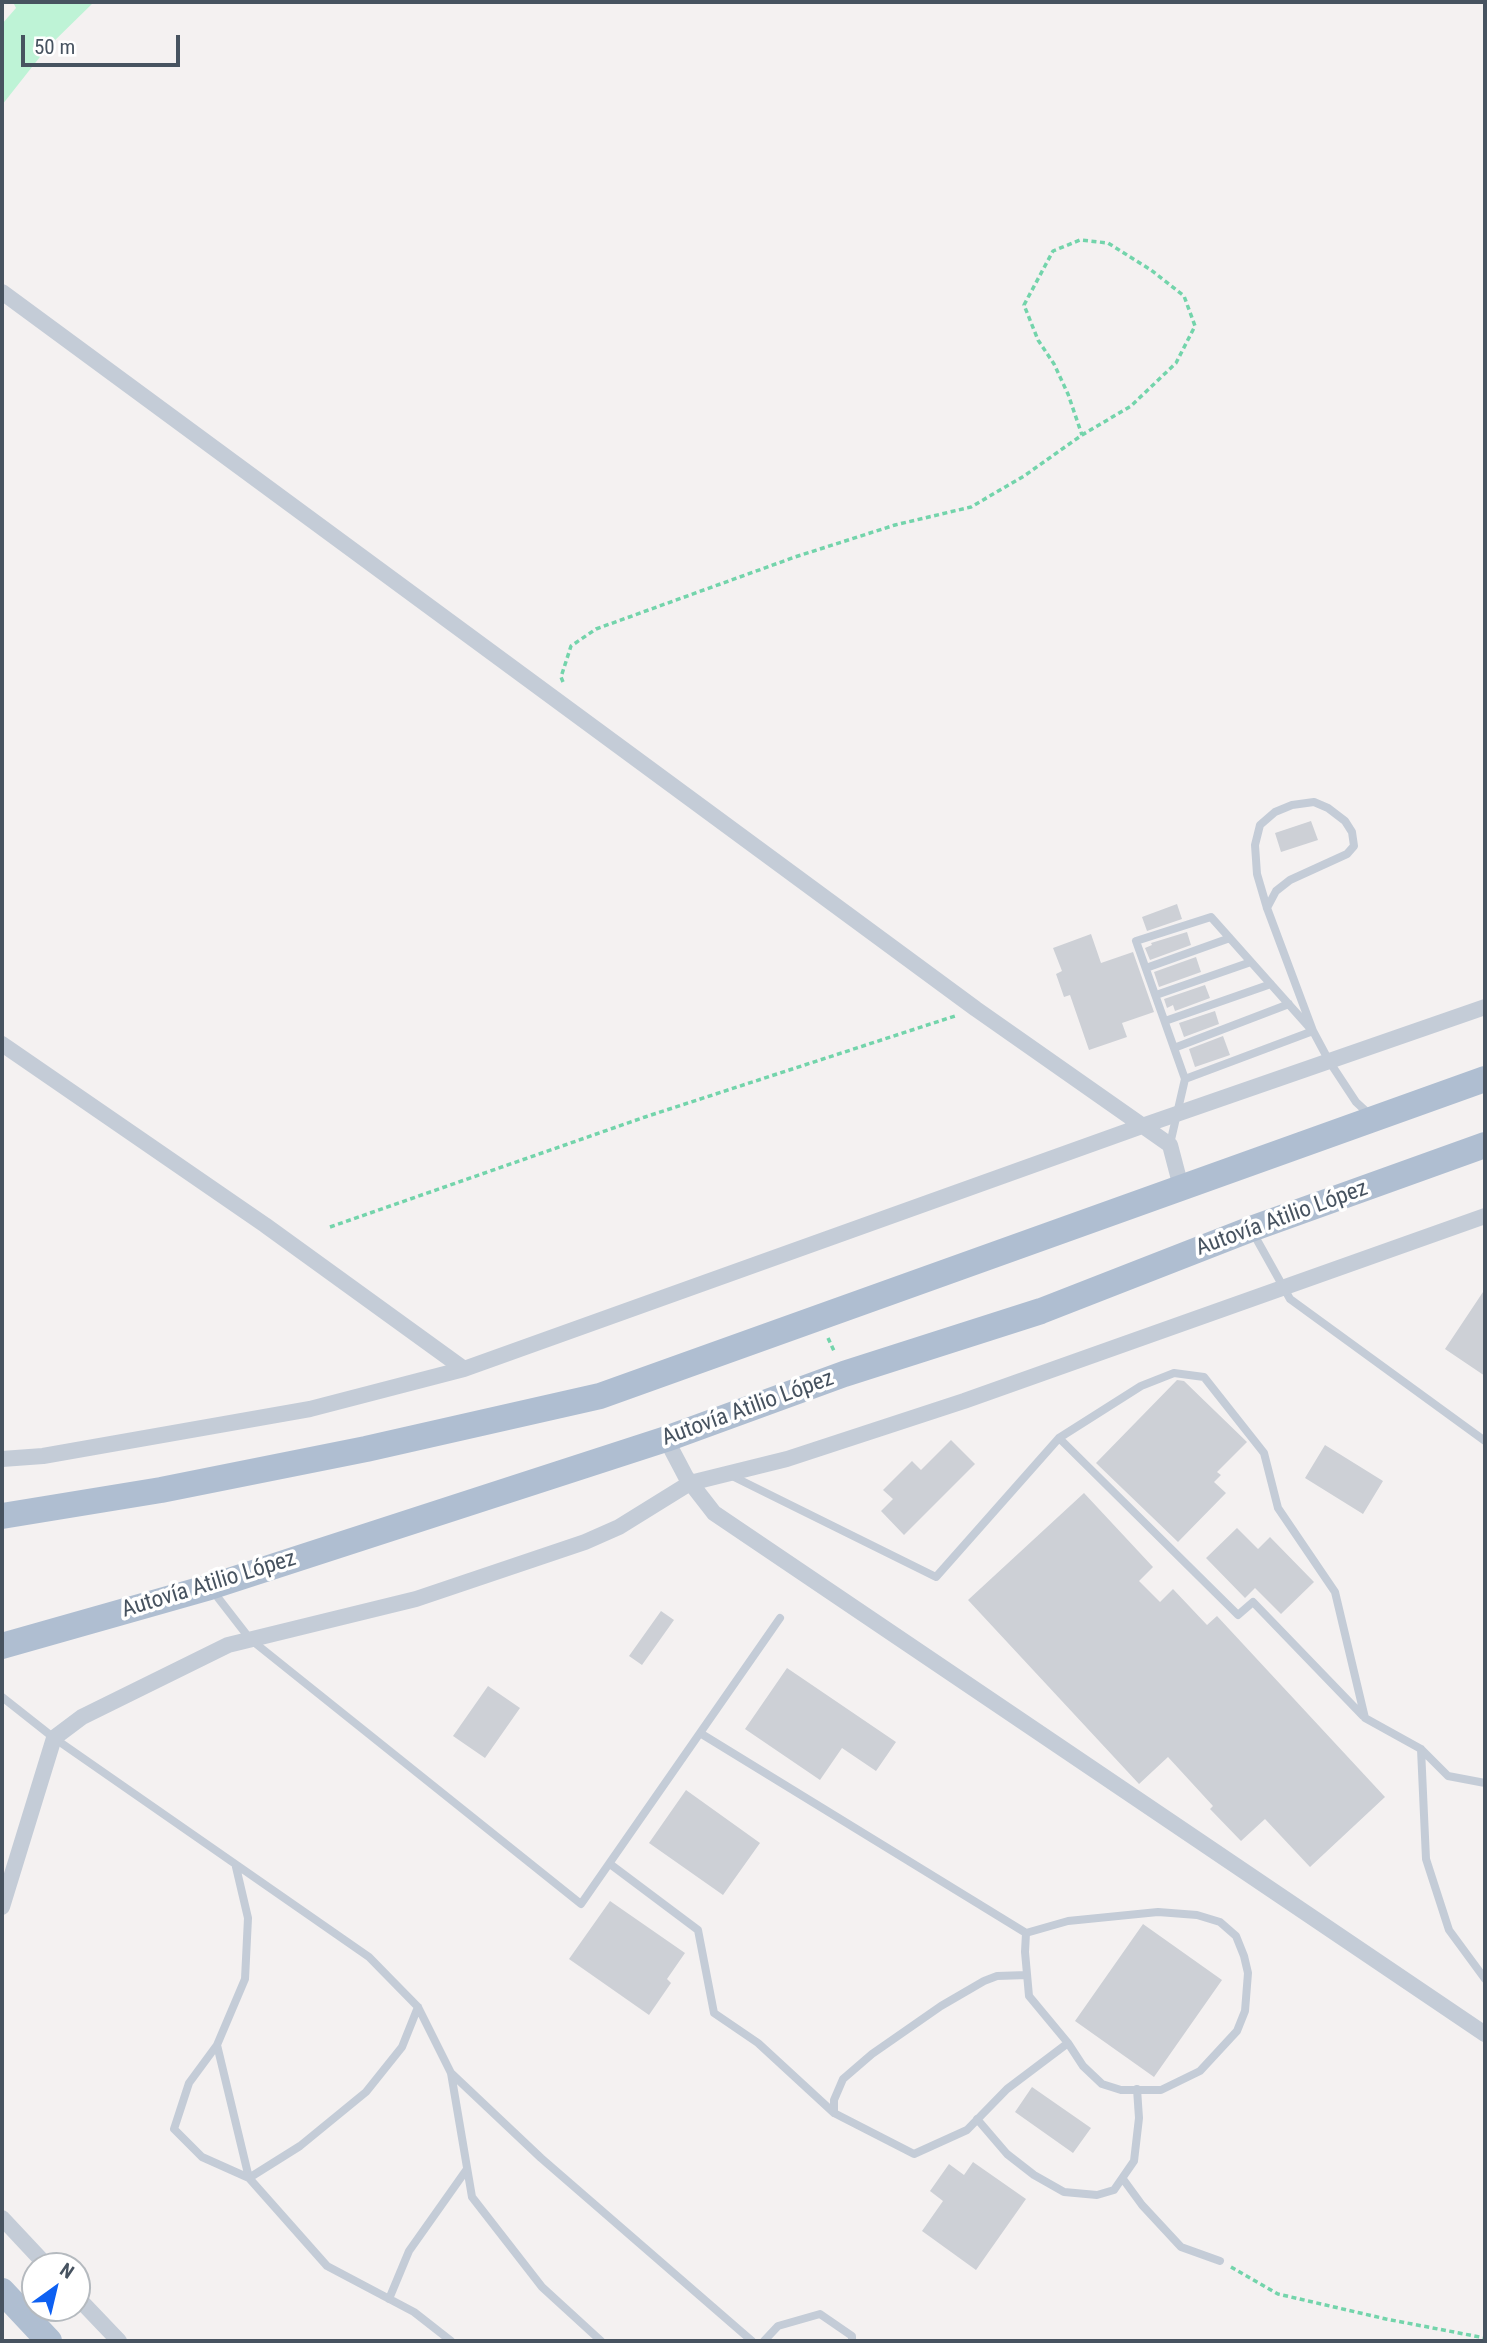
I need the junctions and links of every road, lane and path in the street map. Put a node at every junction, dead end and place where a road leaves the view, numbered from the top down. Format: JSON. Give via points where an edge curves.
{"nodes":[{"id":1,"x":2,"y":292,"type":"edge"},
{"id":2,"x":1082,"y":435,"type":"junction"},
{"id":3,"x":580,"y":717,"type":"junction"},
{"id":4,"x":1268,"y":908,"type":"junction"},
{"id":5,"x":1230,"y":938,"type":"junction"},
{"id":6,"x":1251,"y":962,"type":"junction"},
{"id":7,"x":1146,"y":968,"type":"junction"},
{"id":8,"x":1271,"y":984,"type":"junction"},
{"id":9,"x":1156,"y":995,"type":"junction"},
{"id":10,"x":1289,"y":1004,"type":"junction"},
{"id":11,"x":1485,"y":1007,"type":"edge"},
{"id":12,"x":976,"y":1009,"type":"junction"},
{"id":13,"x":1165,"y":1021,"type":"junction"},
{"id":14,"x":1313,"y":1031,"type":"junction"},
{"id":15,"x":2,"y":1044,"type":"edge"},
{"id":16,"x":1174,"y":1048,"type":"junction"},
{"id":17,"x":1329,"y":1061,"type":"junction"},
{"id":18,"x":1185,"y":1079,"type":"junction"},
{"id":19,"x":1485,"y":1079,"type":"edge"},
{"id":20,"x":1176,"y":1115,"type":"junction"},
{"id":21,"x":1374,"y":1119,"type":"junction"},
{"id":22,"x":1142,"y":1126,"type":"junction"},
{"id":23,"x":1485,"y":1144,"type":"edge"},
{"id":24,"x":1170,"y":1145,"type":"junction"},
{"id":25,"x":1181,"y":1187,"type":"junction"},
{"id":26,"x":1485,"y":1216,"type":"edge"},
{"id":27,"x":330,"y":1227,"type":"dead end"},
{"id":28,"x":1251,"y":1229,"type":"junction"},
{"id":29,"x":1285,"y":1288,"type":"junction"},
{"id":30,"x":820,"y":1317,"type":"junction"},
{"id":31,"x":464,"y":1369,"type":"junction"},
{"id":32,"x":844,"y":1374,"type":"junction"},
{"id":33,"x":666,"y":1438,"type":"junction"},
{"id":34,"x":1059,"y":1438,"type":"junction"},
{"id":35,"x":1485,"y":1441,"type":"edge"},
{"id":36,"x":2,"y":1459,"type":"edge"},
{"id":37,"x":727,"y":1474,"type":"junction"},
{"id":38,"x":690,"y":1483,"type":"junction"},
{"id":39,"x":2,"y":1516,"type":"edge"},
{"id":40,"x":210,"y":1587,"type":"junction"},
{"id":41,"x":780,"y":1618,"type":"dead end"},
{"id":42,"x":250,"y":1639,"type":"junction"},
{"id":43,"x":2,"y":1646,"type":"edge"},
{"id":44,"x":2,"y":1696,"type":"edge"},
{"id":45,"x":1365,"y":1718,"type":"junction"},
{"id":46,"x":701,"y":1733,"type":"junction"},
{"id":47,"x":54,"y":1738,"type":"junction"},
{"id":48,"x":1421,"y":1749,"type":"junction"},
{"id":49,"x":1485,"y":1783,"type":"edge"},
{"id":50,"x":610,"y":1864,"type":"junction"},
{"id":51,"x":236,"y":1867,"type":"junction"},
{"id":52,"x":2,"y":1907,"type":"edge"},
{"id":53,"x":1026,"y":1933,"type":"junction"},
{"id":54,"x":1027,"y":1975,"type":"junction"},
{"id":55,"x":1485,"y":1979,"type":"edge"},
{"id":56,"x":418,"y":2007,"type":"junction"},
{"id":57,"x":1485,"y":2034,"type":"edge"},
{"id":58,"x":1068,"y":2043,"type":"junction"},
{"id":59,"x":217,"y":2045,"type":"junction"},
{"id":60,"x":451,"y":2073,"type":"junction"},
{"id":61,"x":1137,"y":2090,"type":"junction"},
{"id":62,"x":834,"y":2113,"type":"junction"},
{"id":63,"x":977,"y":2119,"type":"junction"},
{"id":64,"x":467,"y":2169,"type":"junction"},
{"id":65,"x":250,"y":2178,"type":"junction"},
{"id":66,"x":1123,"y":2179,"type":"junction"},
{"id":67,"x":2,"y":2218,"type":"edge"},
{"id":68,"x":34,"y":2252,"type":"edge"},
{"id":69,"x":1220,"y":2261,"type":"joint"},
{"id":70,"x":2,"y":2291,"type":"edge"},
{"id":71,"x":388,"y":2299,"type":"junction"},
{"id":72,"x":91,"y":2312,"type":"edge"},
{"id":73,"x":1485,"y":2338,"type":"edge"},
{"id":74,"x":49,"y":2341,"type":"edge"},
{"id":75,"x":118,"y":2341,"type":"edge"},
{"id":76,"x":451,"y":2341,"type":"edge"},
{"id":77,"x":601,"y":2341,"type":"edge"},
{"id":78,"x":752,"y":2341,"type":"edge"},
{"id":79,"x":764,"y":2341,"type":"edge"},
{"id":80,"x":852,"y":2341,"type":"edge"}],
"edges":[{"from":1,"to":3,"type":"street"},
{"from":2,"to":2,"type":"path","via":[[1131,406],[1149,389],[1175,363],[1195,326],[1184,296],[1151,270],[1108,243],[1080,240],[1053,251],[1024,305],[1038,340],[1055,364]]},
{"from":2,"to":3,"type":"path","via":[[971,507],[795,557],[596,629],[571,646],[561,677]]},
{"from":3,"to":12,"type":"street"},
{"from":4,"to":4,"type":"lane","via":[[1276,891],[1290,880],[1347,854],[1354,846],[1345,821],[1328,808],[1314,802],[1292,805],[1260,825],[1255,845],[1257,874]]},
{"from":4,"to":14,"type":"lane"},
{"from":5,"to":6,"type":"lane"},
{"from":5,"to":7,"type":"lane"},
{"from":5,"to":7,"type":"lane","via":[[1211,917],[1136,941]]},
{"from":6,"to":8,"type":"lane"},
{"from":6,"to":9,"type":"lane"},
{"from":7,"to":9,"type":"lane"},
{"from":8,"to":10,"type":"lane"},
{"from":8,"to":13,"type":"lane"},
{"from":9,"to":13,"type":"lane"},
{"from":10,"to":14,"type":"lane"},
{"from":10,"to":16,"type":"lane"},
{"from":11,"to":17,"type":"street"},
{"from":12,"to":22,"type":"street"},
{"from":12,"to":27,"type":"path","via":[[645,1117]]},
{"from":13,"to":16,"type":"lane"},
{"from":14,"to":17,"type":"lane"},
{"from":14,"to":18,"type":"lane"},
{"from":15,"to":31,"type":"street","via":[[199,1178]]},
{"from":16,"to":18,"type":"lane"},
{"from":17,"to":20,"type":"street"},
{"from":17,"to":21,"type":"lane","via":[[1356,1102]]},
{"from":18,"to":20,"type":"lane"},
{"from":19,"to":21,"type":"main road"},
{"from":20,"to":22,"type":"street"},
{"from":20,"to":24,"type":"lane"},
{"from":21,"to":25,"type":"main road"},
{"from":22,"to":24,"type":"street"},
{"from":22,"to":31,"type":"street"},
{"from":23,"to":28,"type":"main road","name":"Autovía Atilio López"},
{"from":24,"to":25,"type":"street"},
{"from":25,"to":30,"type":"main road"},
{"from":26,"to":29,"type":"street"},
{"from":28,"to":29,"type":"lane"},
{"from":28,"to":32,"type":"main road","name":"Autovía Atilio López","via":[[1041,1311]]},
{"from":29,"to":35,"type":"lane","via":[[1290,1299]]},
{"from":29,"to":37,"type":"street","via":[[964,1401]]},
{"from":30,"to":32,"type":"path"},
{"from":30,"to":39,"type":"main road","via":[[600,1396],[174,1488]]},
{"from":31,"to":36,"type":"street","via":[[310,1409],[43,1456]]},
{"from":32,"to":33,"type":"main road","name":"Autovía Atilio López"},
{"from":33,"to":38,"type":"street"},
{"from":33,"to":40,"type":"main road","name":"Autovía Atilio López"},
{"from":34,"to":37,"type":"lane","via":[[936,1577]]},
{"from":34,"to":45,"type":"lane","via":[[1238,1615],[1252,1602]]},
{"from":34,"to":45,"type":"lane","via":[[1141,1386],[1174,1373],[1204,1377],[1264,1453],[1279,1508],[1335,1592]]},
{"from":37,"to":38,"type":"street"},
{"from":38,"to":42,"type":"street","via":[[619,1527],[584,1542],[416,1599]]},
{"from":38,"to":57,"type":"street","via":[[714,1513],[757,1544]]},
{"from":40,"to":42,"type":"lane"},
{"from":40,"to":43,"type":"main road","name":"Autovía Atilio López"},
{"from":41,"to":46,"type":"lane"},
{"from":42,"to":47,"type":"street","via":[[228,1645],[82,1717]]},
{"from":42,"to":50,"type":"lane","via":[[581,1903]]},
{"from":44,"to":47,"type":"lane"},
{"from":45,"to":48,"type":"lane"},
{"from":46,"to":50,"type":"lane"},
{"from":46,"to":53,"type":"lane"},
{"from":47,"to":51,"type":"lane"},
{"from":47,"to":52,"type":"street"},
{"from":48,"to":49,"type":"lane","via":[[1448,1776]]},
{"from":48,"to":55,"type":"lane","via":[[1426,1859],[1449,1930]]},
{"from":50,"to":62,"type":"lane","via":[[698,1930],[714,2012],[758,2043]]},
{"from":51,"to":56,"type":"lane","via":[[369,1958]]},
{"from":51,"to":59,"type":"lane","via":[[248,1918],[245,1979]]},
{"from":53,"to":54,"type":"lane"},
{"from":53,"to":61,"type":"lane","via":[[1068,1921],[1158,1912],[1220,1922],[1236,1936],[1248,1973],[1245,2011],[1237,2031],[1200,2071],[1161,2090]]},
{"from":54,"to":58,"type":"lane","via":[[1029,1996]]},
{"from":54,"to":62,"type":"lane","via":[[984,1981],[872,2054],[843,2079]]},
{"from":56,"to":60,"type":"lane"},
{"from":56,"to":65,"type":"lane","via":[[402,2047],[366,2092]]},
{"from":58,"to":61,"type":"lane","via":[[1102,2084]]},
{"from":58,"to":63,"type":"lane","via":[[1007,2089]]},
{"from":59,"to":65,"type":"lane"},
{"from":59,"to":65,"type":"lane","via":[[189,2083],[174,2129],[202,2157]]},
{"from":60,"to":64,"type":"lane"},
{"from":60,"to":78,"type":"lane","via":[[541,2158]]},
{"from":61,"to":66,"type":"lane","via":[[1134,2161]]},
{"from":62,"to":63,"type":"lane","via":[[914,2154],[967,2130]]},
{"from":63,"to":66,"type":"lane","via":[[1007,2154],[1064,2192],[1097,2196],[1114,2190]]},
{"from":64,"to":71,"type":"lane","via":[[409,2251]]},
{"from":64,"to":77,"type":"lane","via":[[472,2197],[542,2287]]},
{"from":65,"to":71,"type":"lane","via":[[327,2266]]},
{"from":66,"to":69,"type":"lane","via":[[1181,2247]]},
{"from":67,"to":68,"type":"street"},
{"from":69,"to":73,"type":"path","via":[[1278,2294]]},
{"from":70,"to":74,"type":"main road"},
{"from":71,"to":76,"type":"lane","via":[[414,2312]]},
{"from":72,"to":75,"type":"street"},
{"from":79,"to":80,"type":"lane","via":[[778,2326],[820,2314],[852,2336]]}]}
